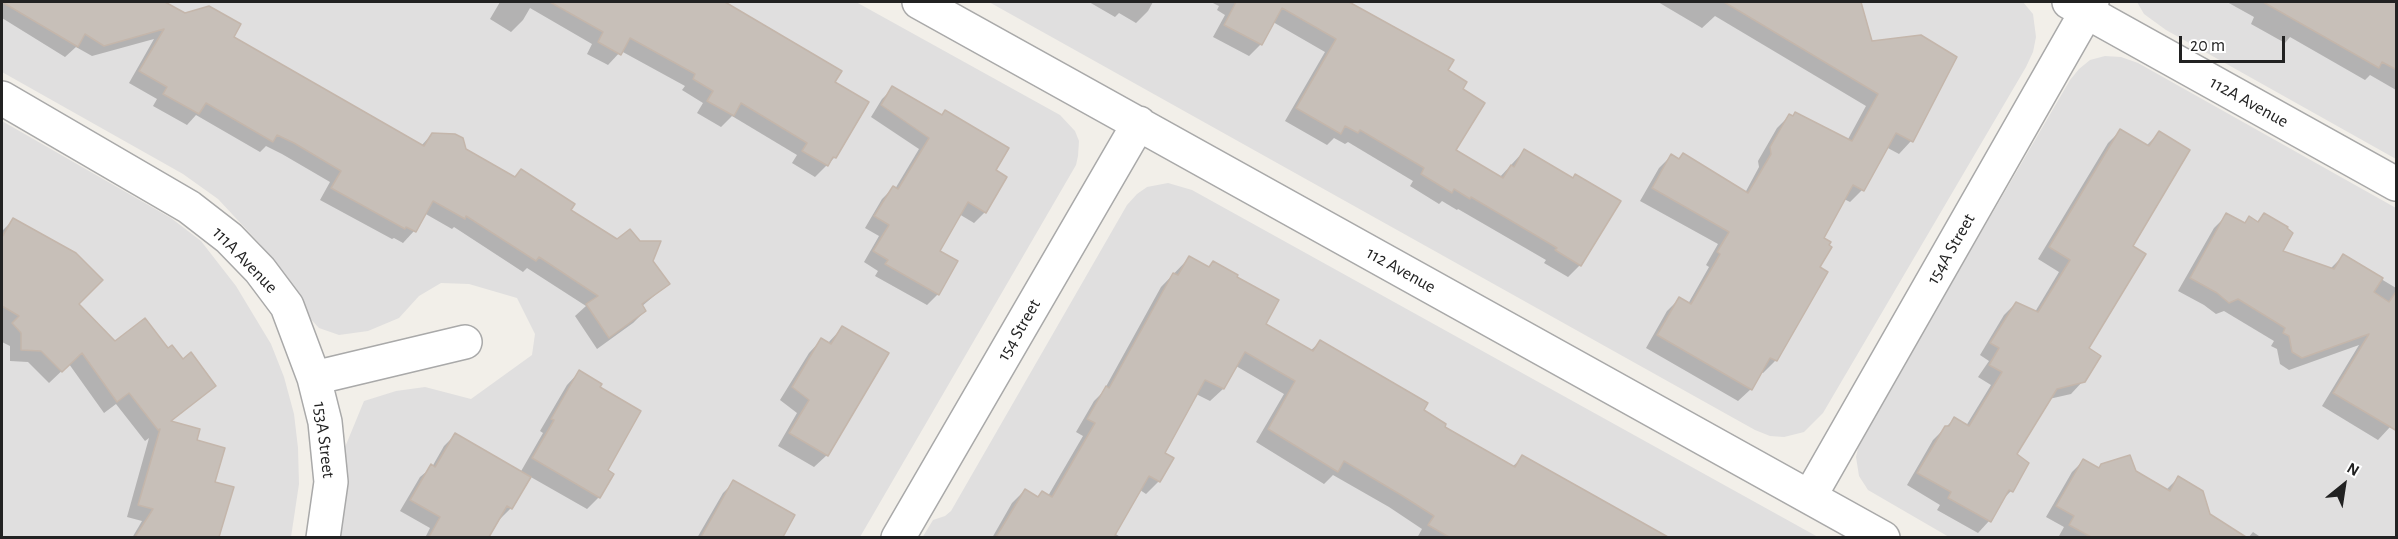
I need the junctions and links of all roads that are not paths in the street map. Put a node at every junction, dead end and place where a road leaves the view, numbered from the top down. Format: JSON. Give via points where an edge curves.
{"nodes":[{"id":1,"x":919,"y":2,"type":"edge"},
{"id":2,"x":2083,"y":5,"type":"edge"},
{"id":3,"x":2,"y":98,"type":"edge"},
{"id":4,"x":1139,"y":123,"type":"junction"},
{"id":5,"x":2397,"y":184,"type":"edge"},
{"id":6,"x":465,"y":342,"type":"dead end"},
{"id":7,"x":314,"y":378,"type":"junction"},
{"id":8,"x":1809,"y":496,"type":"junction"},
{"id":9,"x":322,"y":537,"type":"edge"},
{"id":10,"x":898,"y":537,"type":"edge"},
{"id":11,"x":1883,"y":537,"type":"edge"}],
"edges":[{"from":1,"to":4,"type":"street","name":"112 Avenue"},
{"from":2,"to":5,"type":"street","name":"112A Avenue"},
{"from":2,"to":8,"type":"street","name":"154A Street"},
{"from":3,"to":7,"type":"street","name":"111A Avenue","via":[[189,207],[229,238],[287,306]]},
{"from":4,"to":8,"type":"street","name":"112 Avenue"},
{"from":4,"to":10,"type":"street","name":"154 Street"},
{"from":6,"to":7,"type":"street"},
{"from":7,"to":9,"type":"street","name":"153A Street","via":[[325,422],[331,482]]},
{"from":8,"to":11,"type":"street","name":"112 Avenue"}]}
